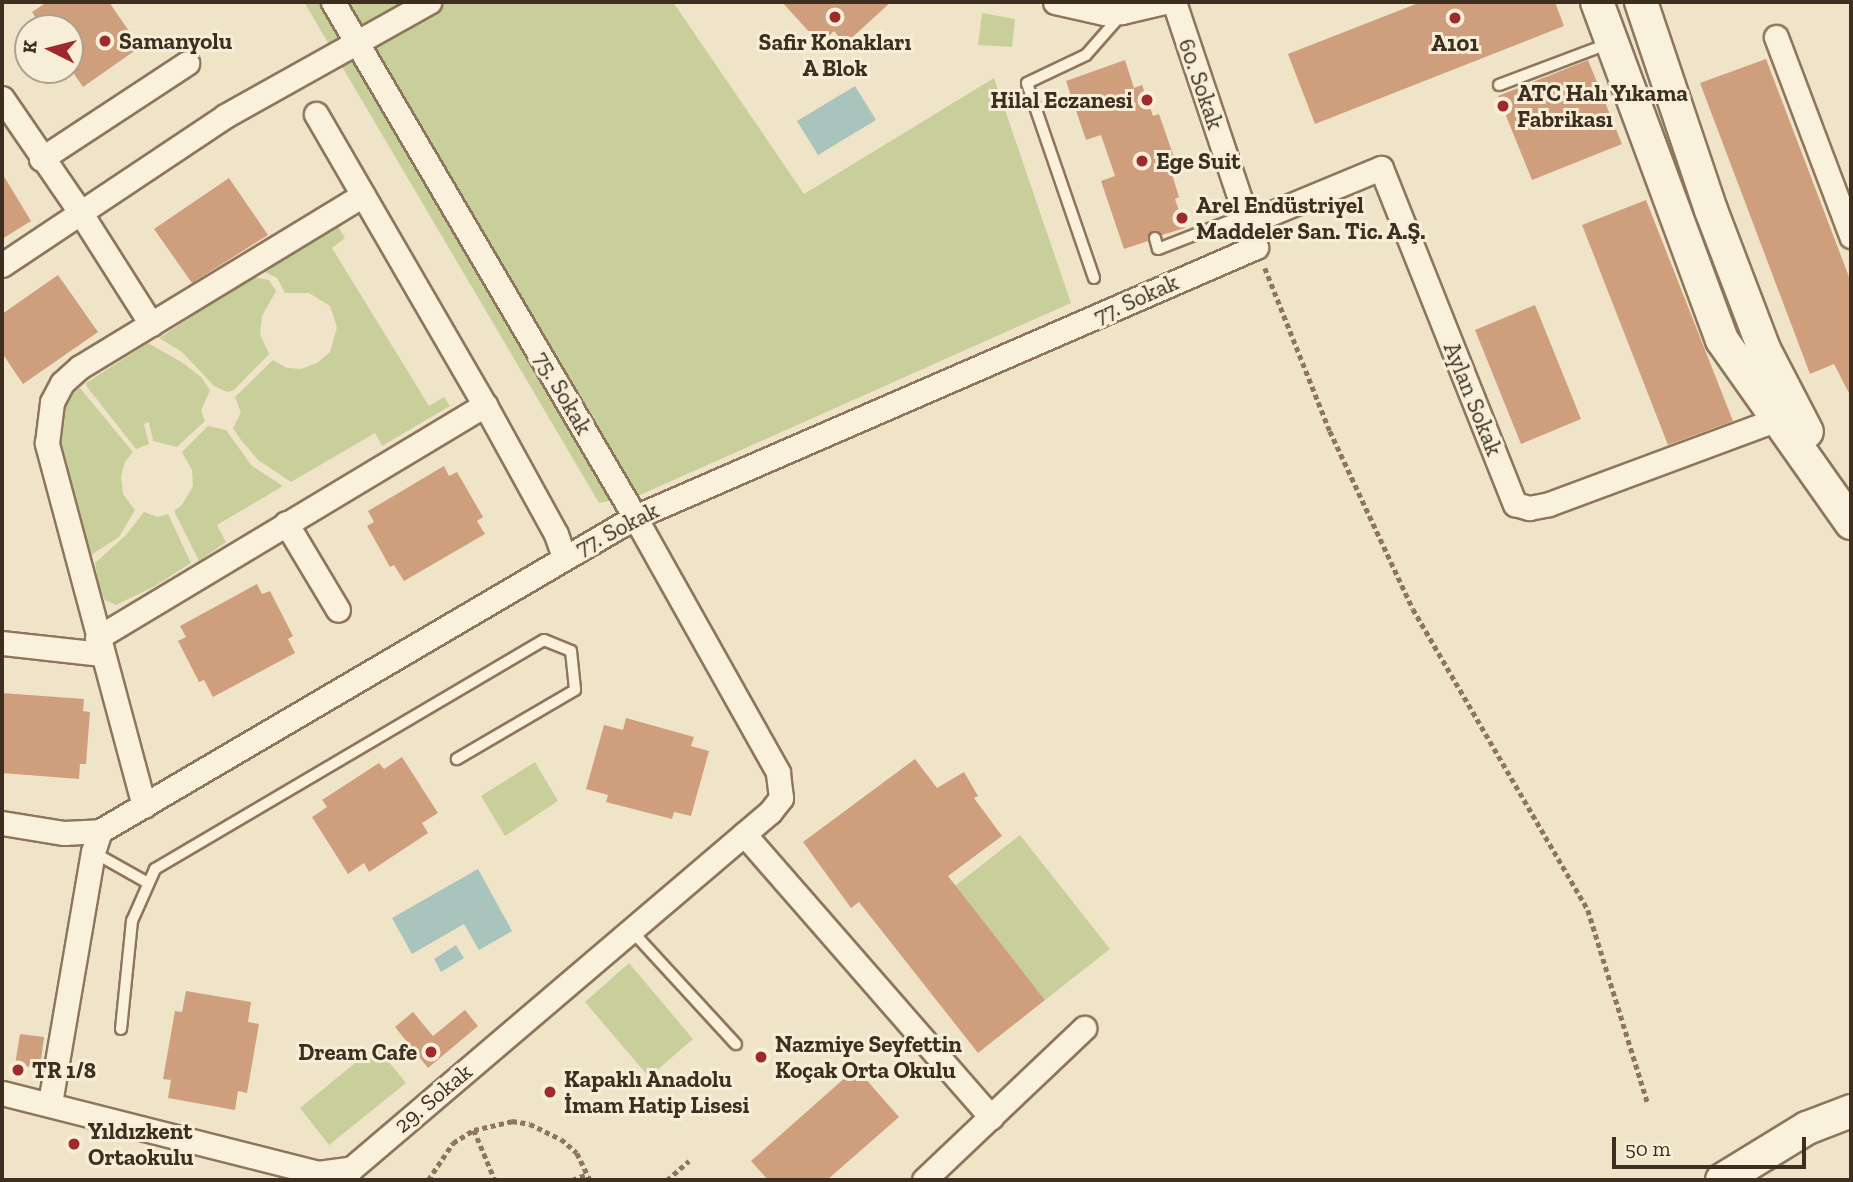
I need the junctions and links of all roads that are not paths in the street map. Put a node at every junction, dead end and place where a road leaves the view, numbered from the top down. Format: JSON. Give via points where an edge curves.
{"nodes":[{"id":1,"x":334,"y":2,"type":"edge"},
{"id":2,"x":429,"y":2,"type":"edge"},
{"id":3,"x":1055,"y":2,"type":"edge"},
{"id":4,"x":1165,"y":2,"type":"edge"},
{"id":5,"x":1174,"y":2,"type":"edge"},
{"id":6,"x":1597,"y":2,"type":"edge"},
{"id":7,"x":1641,"y":2,"type":"edge"},
{"id":8,"x":1122,"y":12,"type":"junction"},
{"id":9,"x":1776,"y":37,"type":"dead end"},
{"id":10,"x":1612,"y":42,"type":"junction"},
{"id":11,"x":358,"y":43,"type":"junction"},
{"id":12,"x":187,"y":62,"type":"dead end"},
{"id":13,"x":1499,"y":86,"type":"dead end"},
{"id":14,"x":2,"y":98,"type":"edge"},
{"id":15,"x":316,"y":114,"type":"dead end"},
{"id":16,"x":41,"y":159,"type":"junction"},
{"id":17,"x":363,"y":195,"type":"junction"},
{"id":18,"x":80,"y":212,"type":"junction"},
{"id":19,"x":1247,"y":219,"type":"junction"},
{"id":20,"x":1851,"y":236,"type":"edge"},
{"id":21,"x":1155,"y":238,"type":"dead end"},
{"id":22,"x":1256,"y":247,"type":"joint"},
{"id":23,"x":2,"y":265,"type":"edge"},
{"id":24,"x":1094,"y":278,"type":"dead end"},
{"id":25,"x":151,"y":324,"type":"junction"},
{"id":26,"x":485,"y":405,"type":"junction"},
{"id":27,"x":1778,"y":419,"type":"junction"},
{"id":28,"x":635,"y":517,"type":"junction"},
{"id":29,"x":1851,"y":517,"type":"edge"},
{"id":30,"x":286,"y":523,"type":"junction"},
{"id":31,"x":1851,"y":523,"type":"edge"},
{"id":32,"x":564,"y":557,"type":"junction"},
{"id":33,"x":338,"y":610,"type":"dead end"},
{"id":34,"x":2,"y":643,"type":"edge"},
{"id":35,"x":99,"y":646,"type":"junction"},
{"id":36,"x":457,"y":759,"type":"dead end"},
{"id":37,"x":782,"y":790,"type":"joint"},
{"id":38,"x":144,"y":806,"type":"junction"},
{"id":39,"x":2,"y":823,"type":"edge"},
{"id":40,"x":744,"y":834,"type":"junction"},
{"id":41,"x":96,"y":841,"type":"junction"},
{"id":42,"x":148,"y":883,"type":"junction"},
{"id":43,"x":631,"y":930,"type":"junction"},
{"id":44,"x":1084,"y":1028,"type":"dead end"},
{"id":45,"x":121,"y":1030,"type":"dead end"},
{"id":46,"x":736,"y":1044,"type":"dead end"},
{"id":47,"x":2,"y":1093,"type":"edge"},
{"id":48,"x":50,"y":1103,"type":"junction"},
{"id":49,"x":1851,"y":1111,"type":"edge"},
{"id":50,"x":991,"y":1117,"type":"junction"},
{"id":51,"x":317,"y":1177,"type":"edge"},
{"id":52,"x":924,"y":1180,"type":"edge"},
{"id":53,"x":1723,"y":1180,"type":"edge"}],
"edges":[{"from":1,"to":11,"type":"street","name":"75. Sokak"},
{"from":2,"to":11,"type":"street"},
{"from":3,"to":8,"type":"street","via":[[1083,10]]},
{"from":4,"to":8,"type":"street"},
{"from":5,"to":19,"type":"street","name":"60. Sokak"},
{"from":6,"to":10,"type":"street"},
{"from":7,"to":29,"type":"street","via":[[1764,349]]},
{"from":8,"to":24,"type":"lane","via":[[1086,55],[1027,83]]},
{"from":9,"to":20,"type":"street"},
{"from":10,"to":13,"type":"lane"},
{"from":10,"to":27,"type":"street","via":[[1722,340]]},
{"from":11,"to":18,"type":"street","via":[[225,116]]},
{"from":11,"to":28,"type":"street","name":"75. Sokak"},
{"from":12,"to":16,"type":"street"},
{"from":14,"to":16,"type":"street"},
{"from":15,"to":17,"type":"street"},
{"from":16,"to":18,"type":"street"},
{"from":17,"to":25,"type":"street"},
{"from":17,"to":26,"type":"street"},
{"from":18,"to":23,"type":"street"},
{"from":18,"to":25,"type":"street"},
{"from":19,"to":21,"type":"lane","via":[[1158,249]]},
{"from":19,"to":22,"type":"street","name":"60. Sokak"},
{"from":19,"to":27,"type":"street","name":"Aylan Sokak","via":[[1381,168],[1515,504],[1529,508],[1549,504]]},
{"from":22,"to":28,"type":"street","name":"77. Sokak"},
{"from":25,"to":35,"type":"street","via":[[71,374],[56,391],[48,416],[47,443]]},
{"from":26,"to":30,"type":"street"},
{"from":26,"to":32,"type":"street","via":[[556,534]]},
{"from":27,"to":31,"type":"street"},
{"from":28,"to":32,"type":"street","name":"77. Sokak"},
{"from":28,"to":37,"type":"street","name":"75. Sokak","via":[[778,772]]},
{"from":30,"to":33,"type":"street"},
{"from":30,"to":35,"type":"street"},
{"from":32,"to":38,"type":"street","name":"77. Sokak"},
{"from":34,"to":35,"type":"street"},
{"from":35,"to":38,"type":"street"},
{"from":36,"to":42,"type":"lane","via":[[575,690],[571,651],[544,640],[155,869]]},
{"from":37,"to":40,"type":"street","name":"29. Sokak","via":[[776,806]]},
{"from":38,"to":41,"type":"street","name":"77. Sokak"},
{"from":39,"to":41,"type":"street","name":"77. Sokak"},
{"from":40,"to":43,"type":"street","name":"29. Sokak"},
{"from":40,"to":50,"type":"street"},
{"from":41,"to":42,"type":"lane"},
{"from":41,"to":48,"type":"street"},
{"from":42,"to":45,"type":"lane","via":[[132,921]]},
{"from":43,"to":46,"type":"lane"},
{"from":43,"to":51,"type":"street","name":"29. Sokak","via":[[352,1168]]},
{"from":44,"to":50,"type":"street"},
{"from":47,"to":48,"type":"street","name":"29. Sokak"},
{"from":48,"to":51,"type":"street","name":"29. Sokak"},
{"from":49,"to":53,"type":"street","via":[[1807,1128]]},
{"from":50,"to":52,"type":"street"}]}
